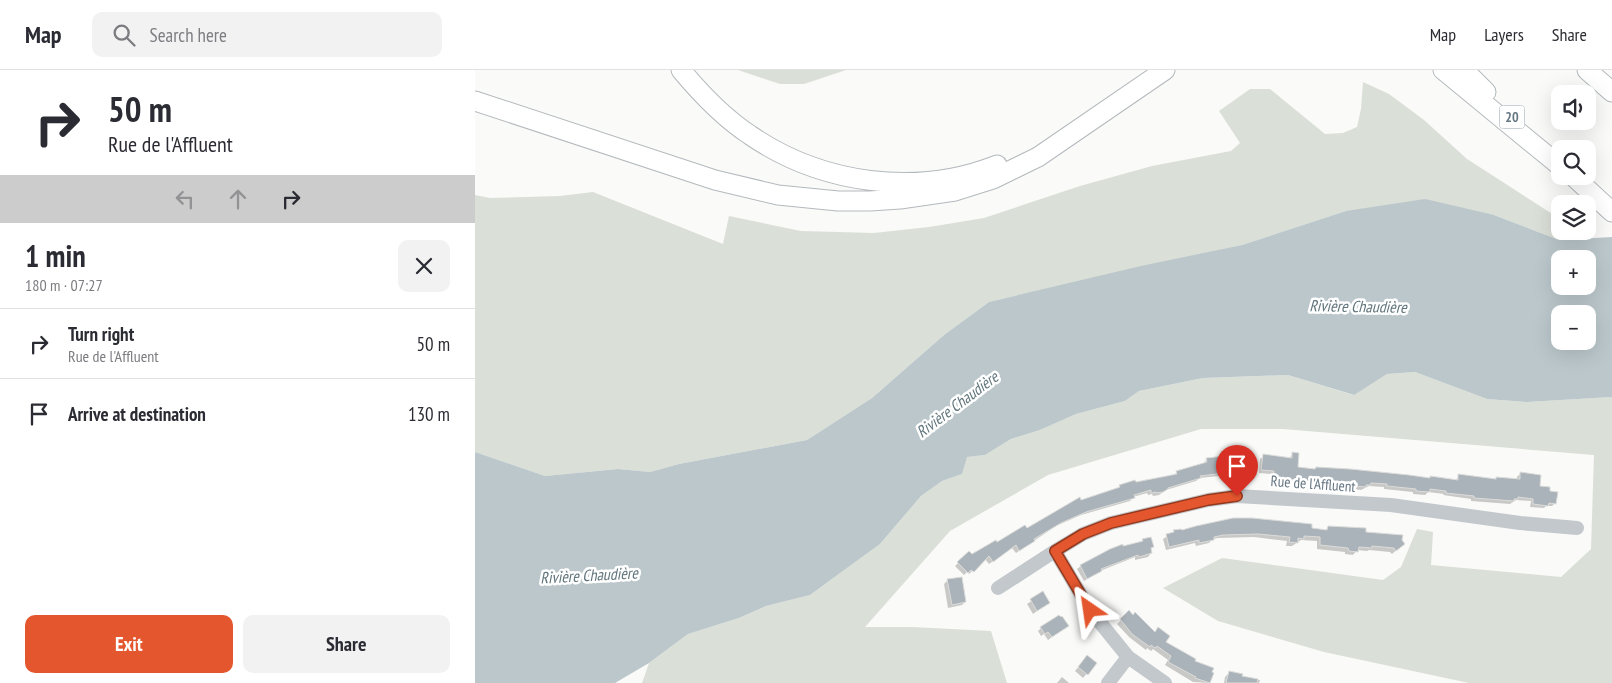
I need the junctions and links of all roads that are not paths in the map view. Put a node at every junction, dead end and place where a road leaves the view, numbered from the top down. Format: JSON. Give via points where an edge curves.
{"nodes":[{"id":1,"x":681,"y":70,"type":"edge"},
{"id":2,"x":1160,"y":70,"type":"edge"},
{"id":3,"x":1165,"y":70,"type":"edge"},
{"id":4,"x":1443,"y":70,"type":"edge"},
{"id":5,"x":1464,"y":70,"type":"edge"},
{"id":6,"x":1587,"y":70,"type":"edge"},
{"id":7,"x":1612,"y":92,"type":"edge"},
{"id":8,"x":475,"y":100,"type":"edge"},
{"id":9,"x":1551,"y":156,"type":"edge"},
{"id":10,"x":1551,"y":158,"type":"edge"},
{"id":11,"x":1583,"y":185,"type":"edge"},
{"id":12,"x":1612,"y":212,"type":"edge"},
{"id":13,"x":1577,"y":528,"type":"dead end"},
{"id":14,"x":1055,"y":551,"type":"junction"},
{"id":15,"x":998,"y":588,"type":"dead end"},
{"id":16,"x":1128,"y":658,"type":"junction"},
{"id":17,"x":1108,"y":683,"type":"edge"},
{"id":18,"x":1165,"y":683,"type":"edge"}],
"edges":[{"from":1,"to":2,"type":"highway","via":[[717,108],[777,152],[832,174],[895,182],[956,177],[1006,161]]},
{"from":3,"to":8,"type":"highway","via":[[1038,157],[993,179],[955,190],[870,201],[809,199],[732,185]]},
{"from":4,"to":10,"type":"highway"},
{"from":5,"to":9,"type":"highway","number":"20"},
{"from":6,"to":7,"type":"highway"},
{"from":11,"to":12,"type":"highway"},
{"from":13,"to":14,"type":"street","name":"Rue de l'Affluent","via":[[1391,505],[1237,496],[1111,523],[1083,534]]},
{"from":14,"to":15,"type":"street","name":"Rue de l'Affluent"},
{"from":14,"to":16,"type":"street","via":[[1090,610]]},
{"from":16,"to":17,"type":"street"},
{"from":16,"to":18,"type":"street"}]}
